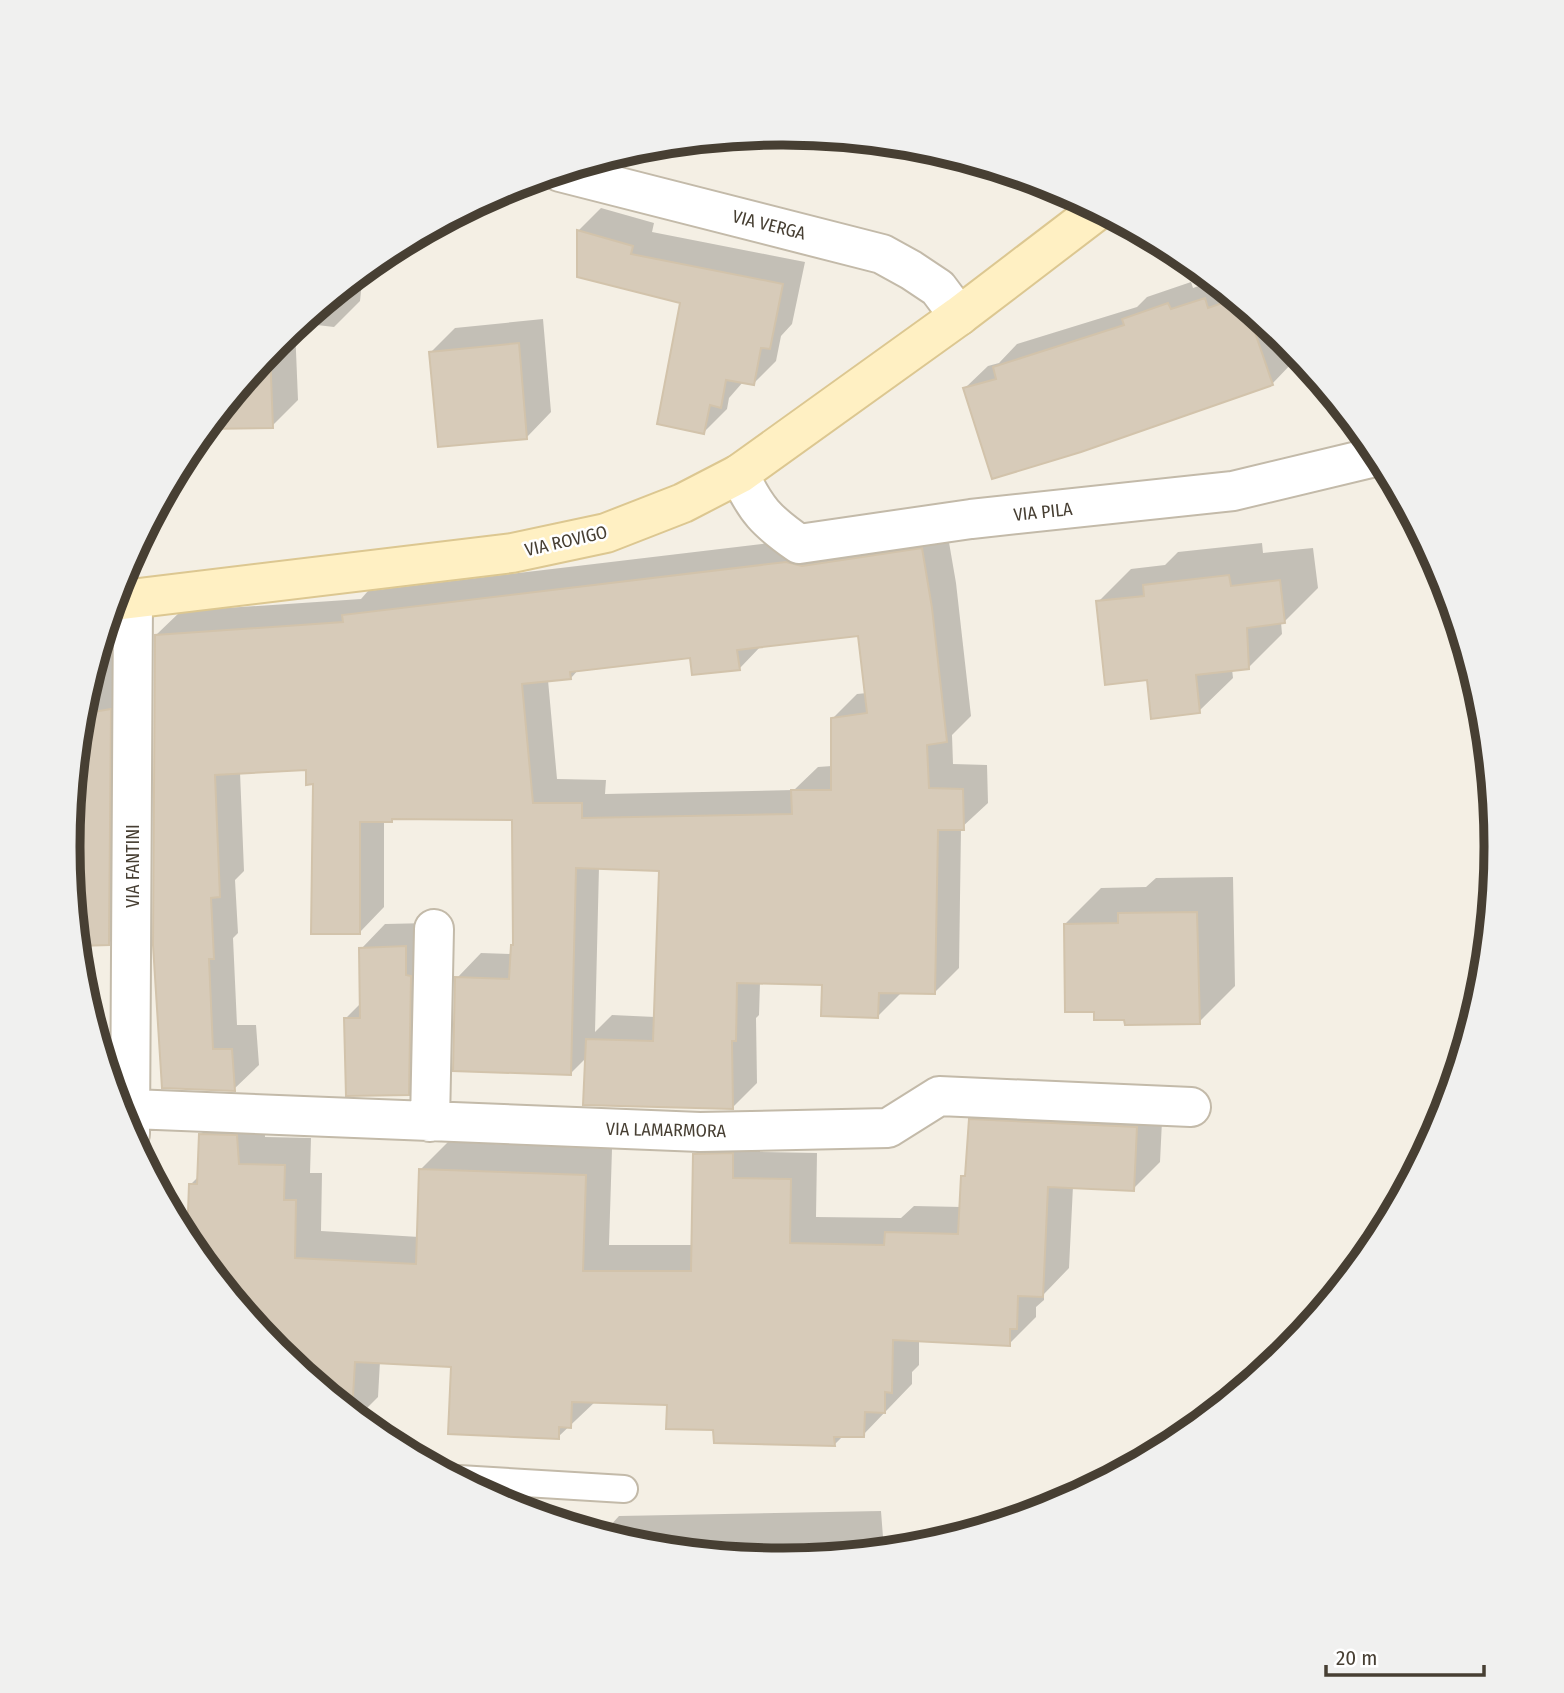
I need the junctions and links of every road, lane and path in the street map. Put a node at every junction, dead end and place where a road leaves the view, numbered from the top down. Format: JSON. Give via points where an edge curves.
{"nodes":[{"id":1,"x":576,"y":176,"type":"edge"},
{"id":2,"x":1090,"y":216,"type":"edge"},
{"id":3,"x":959,"y":316,"type":"junction"},
{"id":4,"x":1366,"y":459,"type":"edge"},
{"id":5,"x":739,"y":474,"type":"junction"},
{"id":6,"x":126,"y":600,"type":"edge"},
{"id":7,"x":124,"y":605,"type":"edge"},
{"id":8,"x":434,"y":929,"type":"dead end"},
{"id":9,"x":131,"y":1106,"type":"edge"},
{"id":10,"x":1191,"y":1107,"type":"dead end"},
{"id":11,"x":137,"y":1121,"type":"edge"},
{"id":12,"x":429,"y":1122,"type":"junction"},
{"id":13,"x":482,"y":1480,"type":"edge"},
{"id":14,"x":624,"y":1489,"type":"dead end"}],
"edges":[{"from":1,"to":3,"type":"street","name":"VIA VERGA","via":[[882,254],[938,288]]},
{"from":2,"to":3,"type":"main road","name":"VIA ROVIGO"},
{"from":3,"to":5,"type":"main road","name":"VIA ROVIGO"},
{"from":4,"to":5,"type":"street","name":"VIA PILA","via":[[1233,491],[971,519],[799,544],[775,528],[752,503]]},
{"from":5,"to":6,"type":"main road","name":"VIA ROVIGO","via":[[683,503],[606,533],[512,553]]},
{"from":7,"to":9,"type":"street","name":"VIA FANTINI"},
{"from":8,"to":12,"type":"street"},
{"from":10,"to":12,"type":"street","name":"VIA LAMARMORA","via":[[939,1096],[888,1128],[713,1132]]},
{"from":11,"to":12,"type":"street","name":"VIA LAMARMORA"},
{"from":13,"to":14,"type":"lane"}]}
